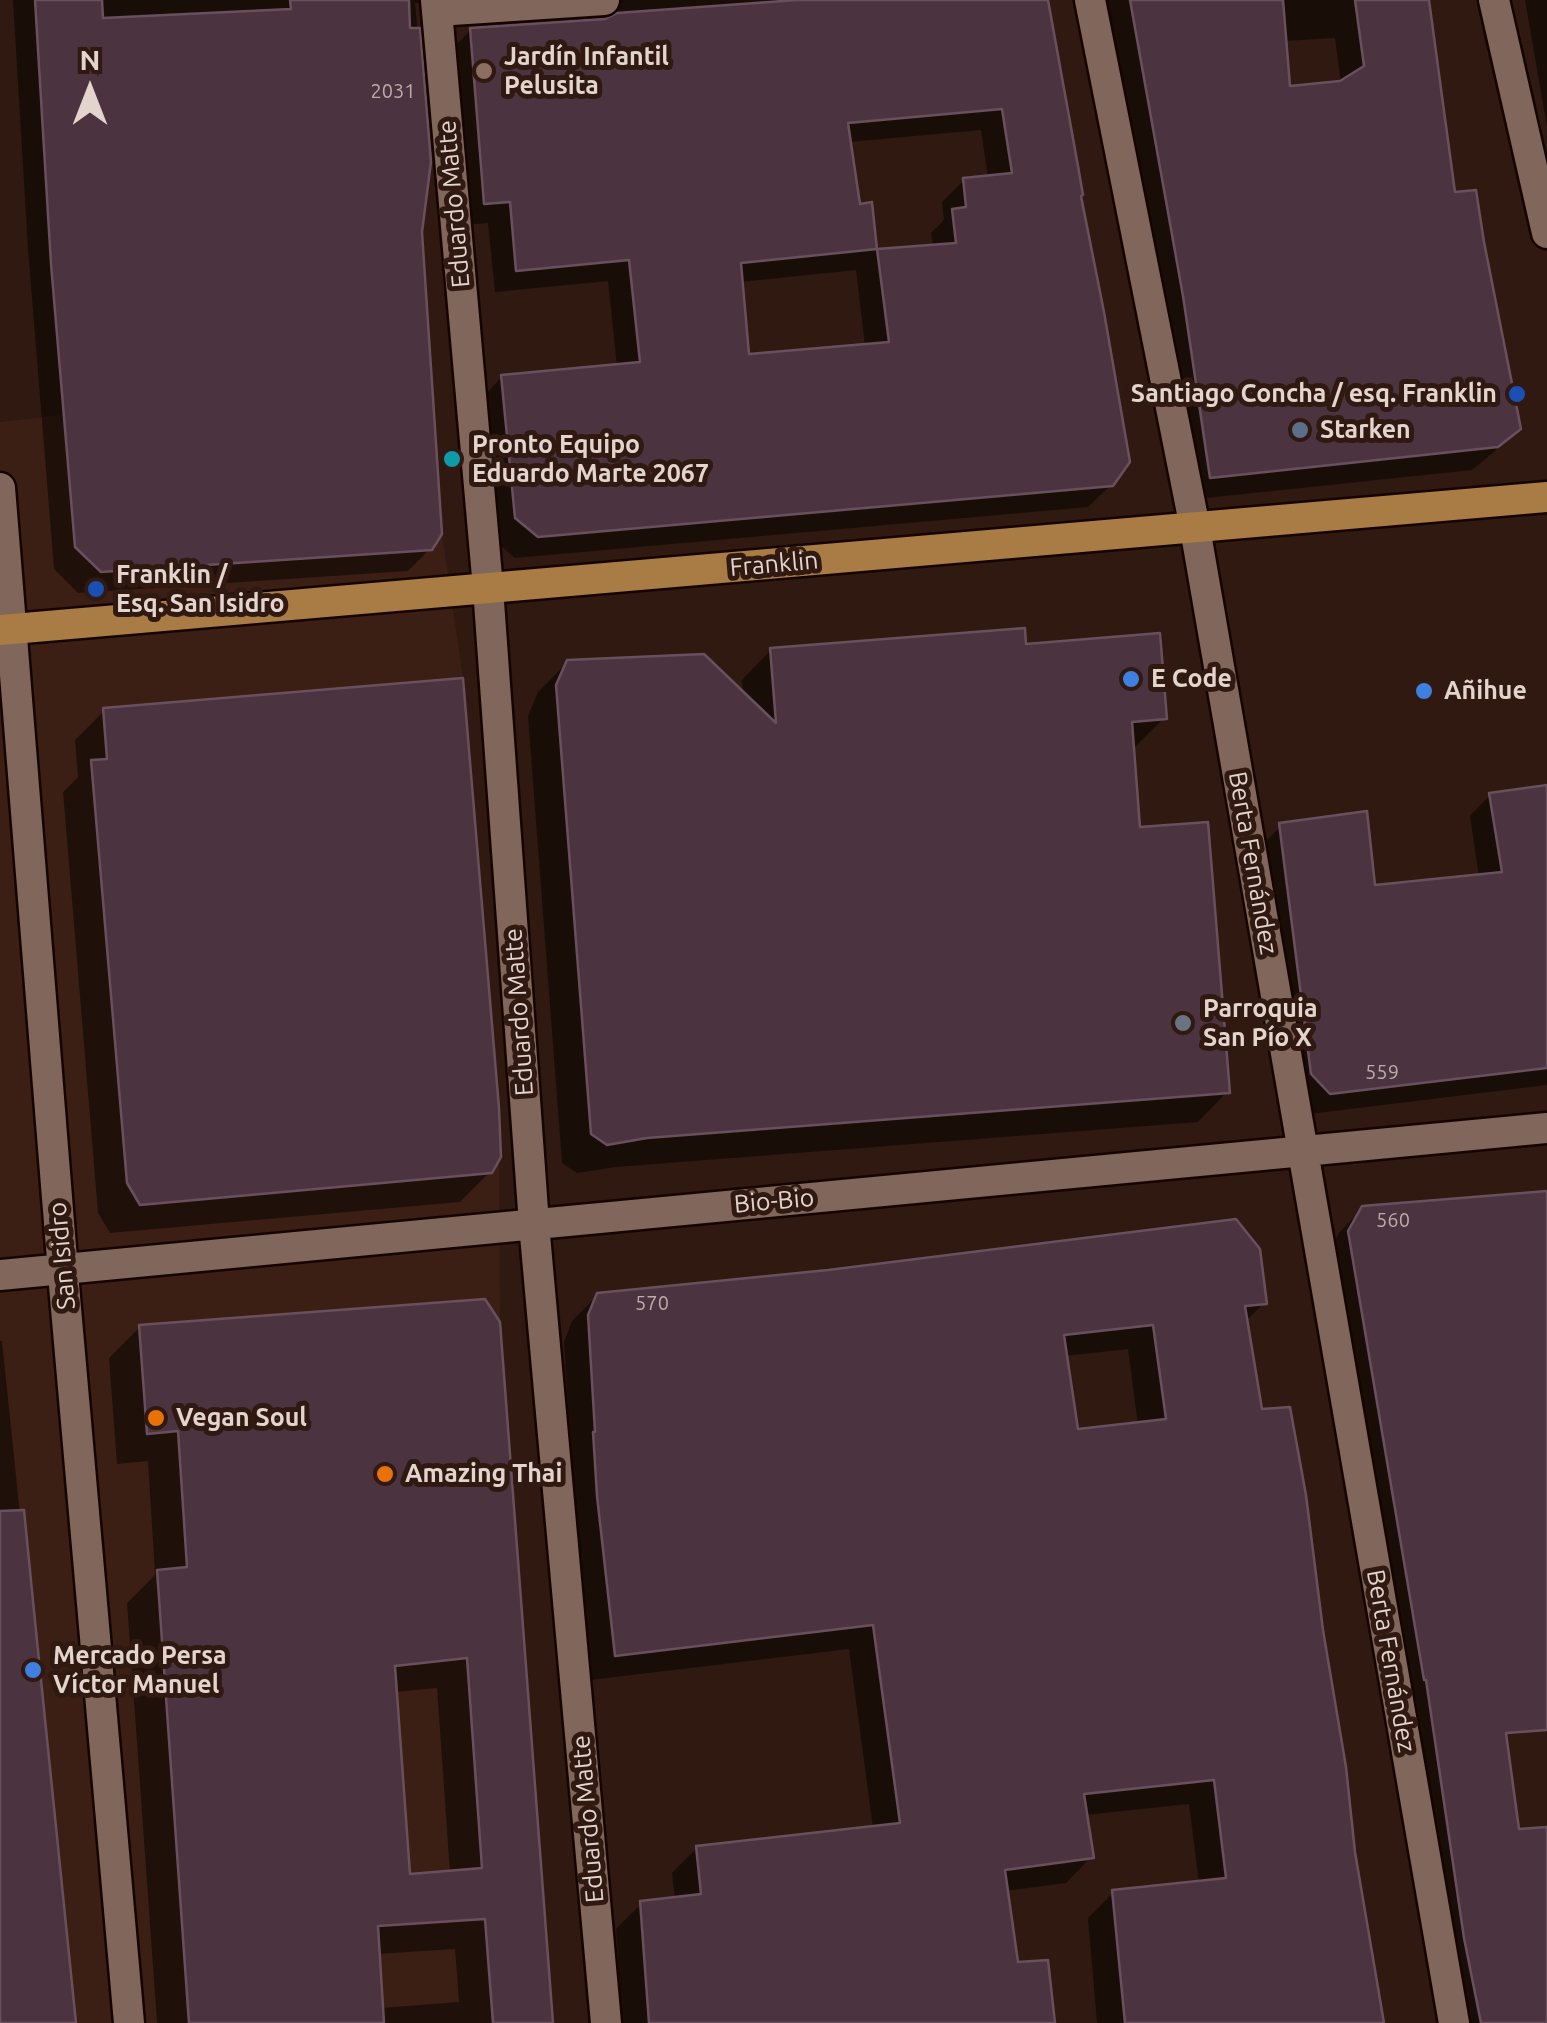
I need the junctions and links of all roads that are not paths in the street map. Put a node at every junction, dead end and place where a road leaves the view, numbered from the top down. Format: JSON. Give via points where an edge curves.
{"nodes":[{"id":1,"x":604,"y":0,"type":"edge"},
{"id":2,"x":1090,"y":0,"type":"edge"},
{"id":3,"x":1494,"y":0,"type":"edge"},
{"id":4,"x":436,"y":6,"type":"edge"},
{"id":5,"x":1547,"y":234,"type":"edge"},
{"id":6,"x":0,"y":488,"type":"edge"},
{"id":7,"x":1547,"y":497,"type":"edge"},
{"id":8,"x":1195,"y":528,"type":"junction"},
{"id":9,"x":488,"y":588,"type":"junction"},
{"id":10,"x":6,"y":629,"type":"edge"},
{"id":11,"x":1547,"y":1128,"type":"edge"},
{"id":12,"x":1303,"y":1152,"type":"junction"},
{"id":13,"x":534,"y":1224,"type":"junction"},
{"id":14,"x":63,"y":1269,"type":"junction"},
{"id":15,"x":0,"y":1275,"type":"edge"},
{"id":16,"x":129,"y":2023,"type":"edge"},
{"id":17,"x":606,"y":2023,"type":"edge"},
{"id":18,"x":1454,"y":2023,"type":"edge"}],
"edges":[{"from":1,"to":4,"type":"street"},
{"from":2,"to":8,"type":"street","name":"Berta Fernández"},
{"from":3,"to":5,"type":"street"},
{"from":4,"to":9,"type":"street","name":"Eduardo Matte"},
{"from":6,"to":10,"type":"street","name":"San Isidro"},
{"from":7,"to":8,"type":"main road","name":"Franklin"},
{"from":8,"to":9,"type":"main road","name":"Franklin"},
{"from":8,"to":12,"type":"street","name":"Berta Fernández"},
{"from":9,"to":10,"type":"main road","name":"Franklin"},
{"from":9,"to":13,"type":"street","name":"Eduardo Matte"},
{"from":10,"to":14,"type":"street","name":"San Isidro"},
{"from":11,"to":12,"type":"street","name":"Bio-Bio"},
{"from":12,"to":13,"type":"street","name":"Bio-Bio"},
{"from":12,"to":18,"type":"street","name":"Berta Fernández"},
{"from":13,"to":14,"type":"street","name":"Bio-Bio"},
{"from":13,"to":17,"type":"street","name":"Eduardo Matte"},
{"from":14,"to":15,"type":"street","name":"Bio-Bio"},
{"from":14,"to":16,"type":"street","name":"San Isidro"}]}
